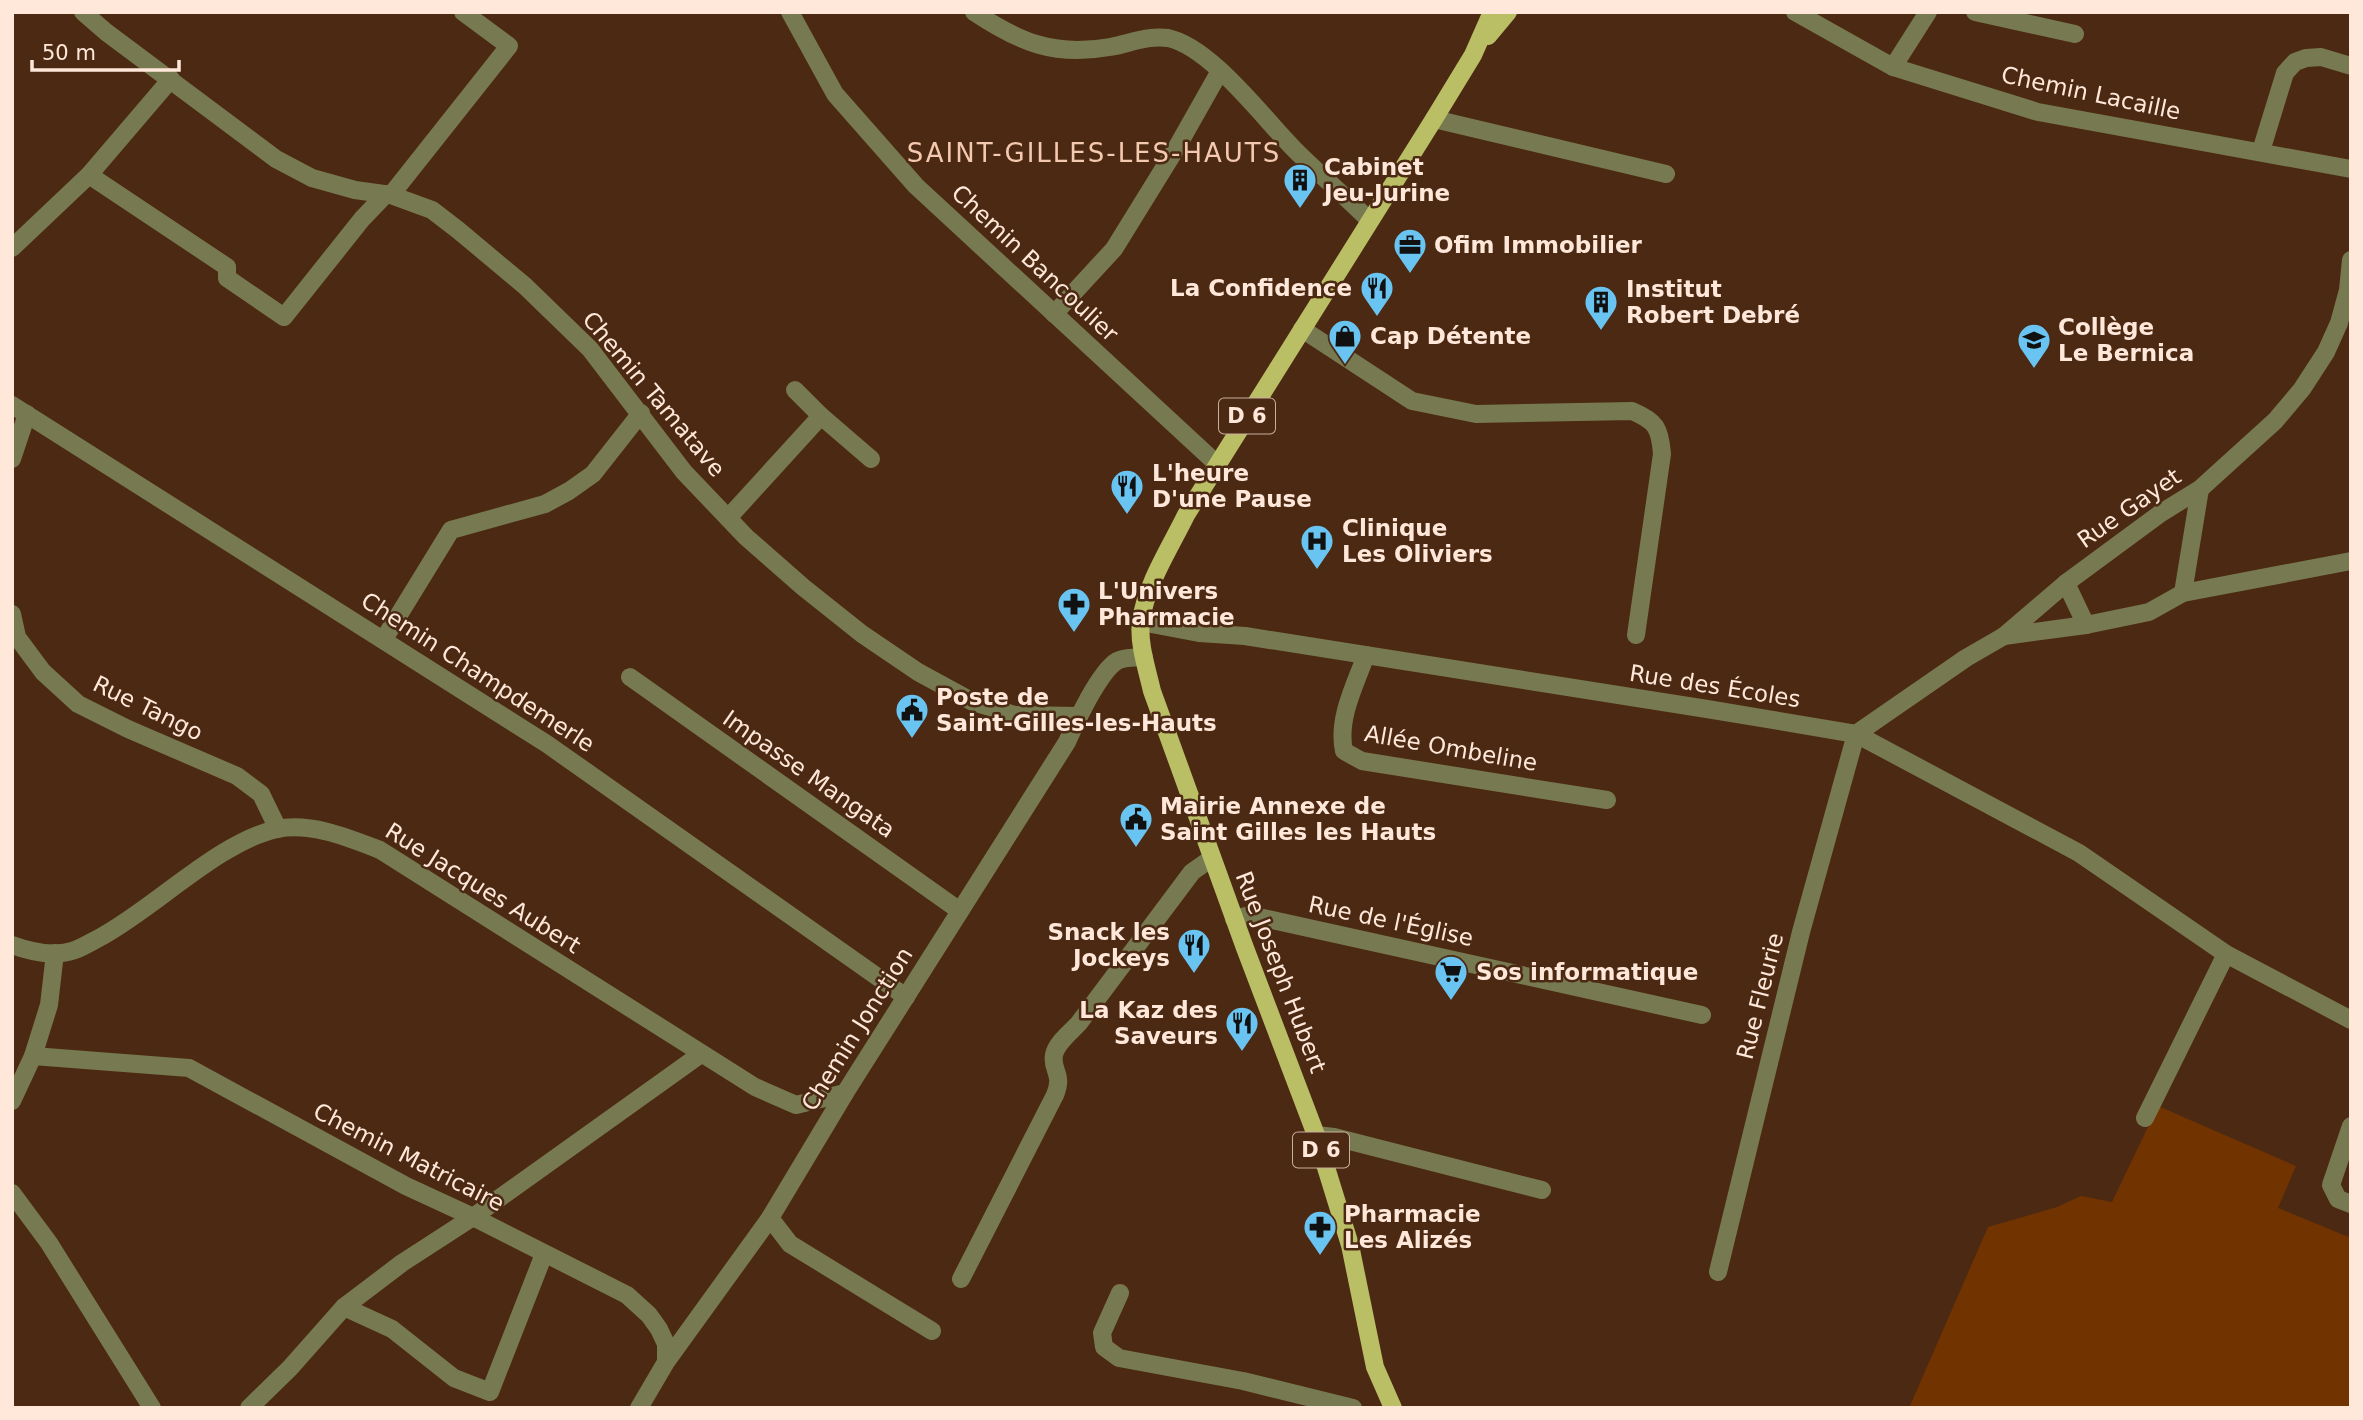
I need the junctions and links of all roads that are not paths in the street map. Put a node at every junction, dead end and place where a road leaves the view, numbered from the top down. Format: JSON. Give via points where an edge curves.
{"nodes":[{"id":1,"x":83,"y":12,"type":"edge"},
{"id":2,"x":463,"y":12,"type":"edge"},
{"id":3,"x":790,"y":12,"type":"edge"},
{"id":4,"x":974,"y":12,"type":"edge"},
{"id":5,"x":1492,"y":12,"type":"edge"},
{"id":6,"x":1507,"y":12,"type":"edge"},
{"id":7,"x":1795,"y":12,"type":"edge"},
{"id":8,"x":1928,"y":12,"type":"edge"},
{"id":9,"x":1975,"y":12,"type":"edge"},
{"id":10,"x":2075,"y":34,"type":"dead end"},
{"id":11,"x":1473,"y":55,"type":"junction"},
{"id":12,"x":1893,"y":66,"type":"junction"},
{"id":13,"x":2351,"y":66,"type":"edge"},
{"id":14,"x":1220,"y":71,"type":"junction"},
{"id":15,"x":171,"y":79,"type":"junction"},
{"id":16,"x":1434,"y":119,"type":"junction"},
{"id":17,"x":2261,"y":151,"type":"junction"},
{"id":18,"x":2351,"y":169,"type":"edge"},
{"id":19,"x":89,"y":174,"type":"junction"},
{"id":20,"x":1666,"y":174,"type":"dead end"},
{"id":21,"x":388,"y":195,"type":"junction"},
{"id":22,"x":1369,"y":220,"type":"junction"},
{"id":23,"x":12,"y":248,"type":"edge"},
{"id":24,"x":2351,"y":260,"type":"edge"},
{"id":25,"x":1054,"y":314,"type":"junction"},
{"id":26,"x":1301,"y":329,"type":"junction"},
{"id":27,"x":795,"y":390,"type":"dead end"},
{"id":28,"x":20,"y":409,"type":"edge"},
{"id":29,"x":641,"y":413,"type":"junction"},
{"id":30,"x":821,"y":416,"type":"junction"},
{"id":31,"x":871,"y":458,"type":"dead end"},
{"id":32,"x":12,"y":459,"type":"edge"},
{"id":33,"x":1217,"y":464,"type":"junction"},
{"id":34,"x":2200,"y":489,"type":"junction"},
{"id":35,"x":728,"y":518,"type":"junction"},
{"id":36,"x":2351,"y":561,"type":"edge"},
{"id":37,"x":2066,"y":583,"type":"junction"},
{"id":38,"x":2183,"y":593,"type":"junction"},
{"id":39,"x":12,"y":614,"type":"edge"},
{"id":40,"x":1141,"y":622,"type":"junction"},
{"id":41,"x":2086,"y":625,"type":"junction"},
{"id":42,"x":1636,"y":635,"type":"dead end"},
{"id":43,"x":2004,"y":636,"type":"junction"},
{"id":44,"x":15,"y":637,"type":"edge"},
{"id":45,"x":384,"y":639,"type":"junction"},
{"id":46,"x":1366,"y":655,"type":"junction"},
{"id":47,"x":1144,"y":657,"type":"junction"},
{"id":48,"x":629,"y":677,"type":"dead end"},
{"id":49,"x":1079,"y":716,"type":"junction"},
{"id":50,"x":1856,"y":734,"type":"junction"},
{"id":51,"x":1608,"y":800,"type":"dead end"},
{"id":52,"x":278,"y":829,"type":"junction"},
{"id":53,"x":1212,"y":858,"type":"junction"},
{"id":54,"x":960,"y":911,"type":"junction"},
{"id":55,"x":1234,"y":919,"type":"junction"},
{"id":56,"x":12,"y":945,"type":"edge"},
{"id":57,"x":55,"y":953,"type":"junction"},
{"id":58,"x":2226,"y":954,"type":"junction"},
{"id":59,"x":906,"y":997,"type":"junction"},
{"id":60,"x":1702,"y":1015,"type":"dead end"},
{"id":61,"x":2351,"y":1020,"type":"edge"},
{"id":62,"x":701,"y":1054,"type":"junction"},
{"id":63,"x":33,"y":1056,"type":"junction"},
{"id":64,"x":845,"y":1093,"type":"junction"},
{"id":65,"x":12,"y":1101,"type":"edge"},
{"id":66,"x":2145,"y":1118,"type":"dead end"},
{"id":67,"x":2351,"y":1126,"type":"edge"},
{"id":68,"x":1316,"y":1135,"type":"junction"},
{"id":69,"x":1542,"y":1190,"type":"dead end"},
{"id":70,"x":12,"y":1193,"type":"edge"},
{"id":71,"x":2351,"y":1204,"type":"edge"},
{"id":72,"x":473,"y":1217,"type":"junction"},
{"id":73,"x":770,"y":1218,"type":"junction"},
{"id":74,"x":544,"y":1254,"type":"junction"},
{"id":75,"x":1718,"y":1272,"type":"dead end"},
{"id":76,"x":961,"y":1279,"type":"dead end"},
{"id":77,"x":1120,"y":1293,"type":"dead end"},
{"id":78,"x":344,"y":1307,"type":"junction"},
{"id":79,"x":932,"y":1331,"type":"dead end"},
{"id":80,"x":666,"y":1362,"type":"junction"},
{"id":81,"x":152,"y":1408,"type":"edge"},
{"id":82,"x":249,"y":1408,"type":"edge"},
{"id":83,"x":639,"y":1408,"type":"edge"},
{"id":84,"x":1353,"y":1408,"type":"edge"},
{"id":85,"x":1393,"y":1408,"type":"edge"}],
"edges":[{"from":1,"to":15,"type":"street","name":"Chemin Tamatave"},
{"from":2,"to":21,"type":"street","via":[[509,46]]},
{"from":3,"to":25,"type":"street","name":"Chemin Bancoulier","via":[[835,94],[916,186]]},
{"from":4,"to":14,"type":"street","via":[[1037,47],[1070,51],[1168,38],[1194,48]]},
{"from":5,"to":11,"type":"main road","name":"Rue Joseph Hubert","number":"D 6"},
{"from":6,"to":11,"type":"main road","name":"Rue Joseph Hubert","number":"D 6"},
{"from":7,"to":12,"type":"street","name":"Chemin Lacaille"},
{"from":8,"to":12,"type":"street"},
{"from":9,"to":10,"type":"street"},
{"from":11,"to":16,"type":"main road","name":"Rue Joseph Hubert","number":"D 6"},
{"from":12,"to":17,"type":"street","name":"Chemin Lacaille","via":[[2038,112]]},
{"from":13,"to":17,"type":"street","via":[[2320,57],[2295,62],[2285,73]]},
{"from":14,"to":22,"type":"street"},
{"from":14,"to":25,"type":"street","via":[[1114,249]]},
{"from":15,"to":19,"type":"street"},
{"from":15,"to":21,"type":"street","name":"Chemin Tamatave","via":[[276,159],[312,178]]},
{"from":16,"to":20,"type":"street"},
{"from":16,"to":22,"type":"main road","name":"Rue Joseph Hubert","number":"D 6"},
{"from":17,"to":18,"type":"street","name":"Chemin Lacaille"},
{"from":19,"to":21,"type":"street","via":[[227,267],[227,278],[284,317],[362,219]]},
{"from":19,"to":23,"type":"street"},
{"from":21,"to":29,"type":"street","name":"Chemin Tamatave","via":[[432,210],[526,286],[590,349]]},
{"from":22,"to":26,"type":"main road","name":"Rue Joseph Hubert","number":"D 6"},
{"from":24,"to":34,"type":"street","name":"Rue Gayet","via":[[2339,323],[2302,389],[2275,422]]},
{"from":25,"to":33,"type":"street","name":"Chemin Bancoulier"},
{"from":26,"to":33,"type":"main road","name":"Rue Joseph Hubert","number":"D 6"},
{"from":26,"to":42,"type":"street","via":[[1412,401],[1476,414],[1632,411],[1648,418],[1660,432],[1662,454]]},
{"from":27,"to":30,"type":"street"},
{"from":28,"to":32,"type":"street"},
{"from":28,"to":45,"type":"street","name":"Chemin Champdemerle"},
{"from":29,"to":35,"type":"street","name":"Chemin Tamatave","via":[[684,472]]},
{"from":29,"to":45,"type":"street","via":[[593,474],[569,491],[545,504],[451,530]]},
{"from":30,"to":31,"type":"street"},
{"from":30,"to":35,"type":"street"},
{"from":33,"to":40,"type":"main road","name":"Rue Joseph Hubert","number":"D 6","via":[[1157,572]]},
{"from":34,"to":37,"type":"street","name":"Rue Gayet"},
{"from":34,"to":38,"type":"street"},
{"from":35,"to":49,"type":"street","name":"Chemin Tamatave","via":[[803,587],[918,672],[973,702],[1015,715]]},
{"from":36,"to":38,"type":"street"},
{"from":37,"to":41,"type":"street"},
{"from":37,"to":43,"type":"street","name":"Rue Gayet"},
{"from":38,"to":41,"type":"street","via":[[2149,612]]},
{"from":39,"to":44,"type":"street","name":"Rue Tango"},
{"from":40,"to":46,"type":"street","name":"Rue des Écoles"},
{"from":40,"to":47,"type":"main road","name":"Rue Joseph Hubert","number":"D 6"},
{"from":41,"to":43,"type":"street"},
{"from":43,"to":50,"type":"street","name":"Rue Gayet"},
{"from":44,"to":52,"type":"street","name":"Rue Tango","via":[[78,704],[237,776],[261,794]]},
{"from":45,"to":59,"type":"street","name":"Chemin Champdemerle","via":[[547,744]]},
{"from":46,"to":50,"type":"street","name":"Rue des Écoles"},
{"from":46,"to":51,"type":"street","name":"Allée Ombeline","via":[[1342,724],[1344,751],[1362,761]]},
{"from":47,"to":49,"type":"street","via":[[1120,659],[1111,665]]},
{"from":47,"to":53,"type":"main road","name":"Rue Joseph Hubert","number":"D 6"},
{"from":48,"to":54,"type":"street","name":"Impasse Mangata"},
{"from":49,"to":54,"type":"street","name":"Chemin Jonction"},
{"from":50,"to":58,"type":"street","name":"Rue des Écoles","via":[[2079,853]]},
{"from":50,"to":75,"type":"street","name":"Rue Fleurie","via":[[1801,932]]},
{"from":52,"to":57,"type":"street","name":"Rue Jacques Aubert","via":[[218,857],[119,927],[74,951]]},
{"from":52,"to":62,"type":"street","name":"Rue Jacques Aubert","via":[[340,834],[380,850]]},
{"from":53,"to":55,"type":"main road","name":"Rue Joseph Hubert","number":"D 6"},
{"from":53,"to":76,"type":"street","via":[[1192,872],[1058,1046],[1054,1055],[1060,1082],[1055,1095]]},
{"from":54,"to":59,"type":"street","name":"Chemin Jonction"},
{"from":55,"to":60,"type":"street","name":"Rue de l'Église","via":[[1250,915]]},
{"from":55,"to":68,"type":"main road","name":"Rue Joseph Hubert","number":"D 6"},
{"from":56,"to":57,"type":"street","name":"Rue Jacques Aubert","via":[[29,952]]},
{"from":57,"to":63,"type":"street","via":[[49,1005]]},
{"from":58,"to":61,"type":"street","name":"Rue des Écoles"},
{"from":58,"to":66,"type":"street"},
{"from":59,"to":64,"type":"street","name":"Chemin Jonction"},
{"from":62,"to":64,"type":"street","name":"Rue Jacques Aubert","via":[[755,1087],[796,1105]]},
{"from":62,"to":72,"type":"street"},
{"from":63,"to":65,"type":"street"},
{"from":63,"to":72,"type":"street","name":"Chemin Matricaire","via":[[189,1068],[335,1149]]},
{"from":64,"to":73,"type":"street","name":"Chemin Jonction"},
{"from":67,"to":71,"type":"street","via":[[2331,1185],[2337,1199]]},
{"from":68,"to":69,"type":"street"},
{"from":68,"to":85,"type":"main road","name":"Rue Joseph Hubert","number":"D 6","via":[[1350,1245],[1375,1367]]},
{"from":70,"to":81,"type":"street","via":[[49,1243]]},
{"from":72,"to":74,"type":"street","name":"Chemin Matricaire"},
{"from":72,"to":78,"type":"street"},
{"from":73,"to":79,"type":"street","via":[[790,1244]]},
{"from":73,"to":80,"type":"street","name":"Chemin Jonction"},
{"from":74,"to":78,"type":"street","via":[[490,1392],[454,1378],[392,1329]]},
{"from":74,"to":80,"type":"street","name":"Chemin Matricaire","via":[[635,1302],[659,1329],[666,1345]]},
{"from":77,"to":84,"type":"street","via":[[1102,1333],[1104,1347],[1119,1358]]},
{"from":78,"to":82,"type":"street"},
{"from":80,"to":83,"type":"street"}]}
